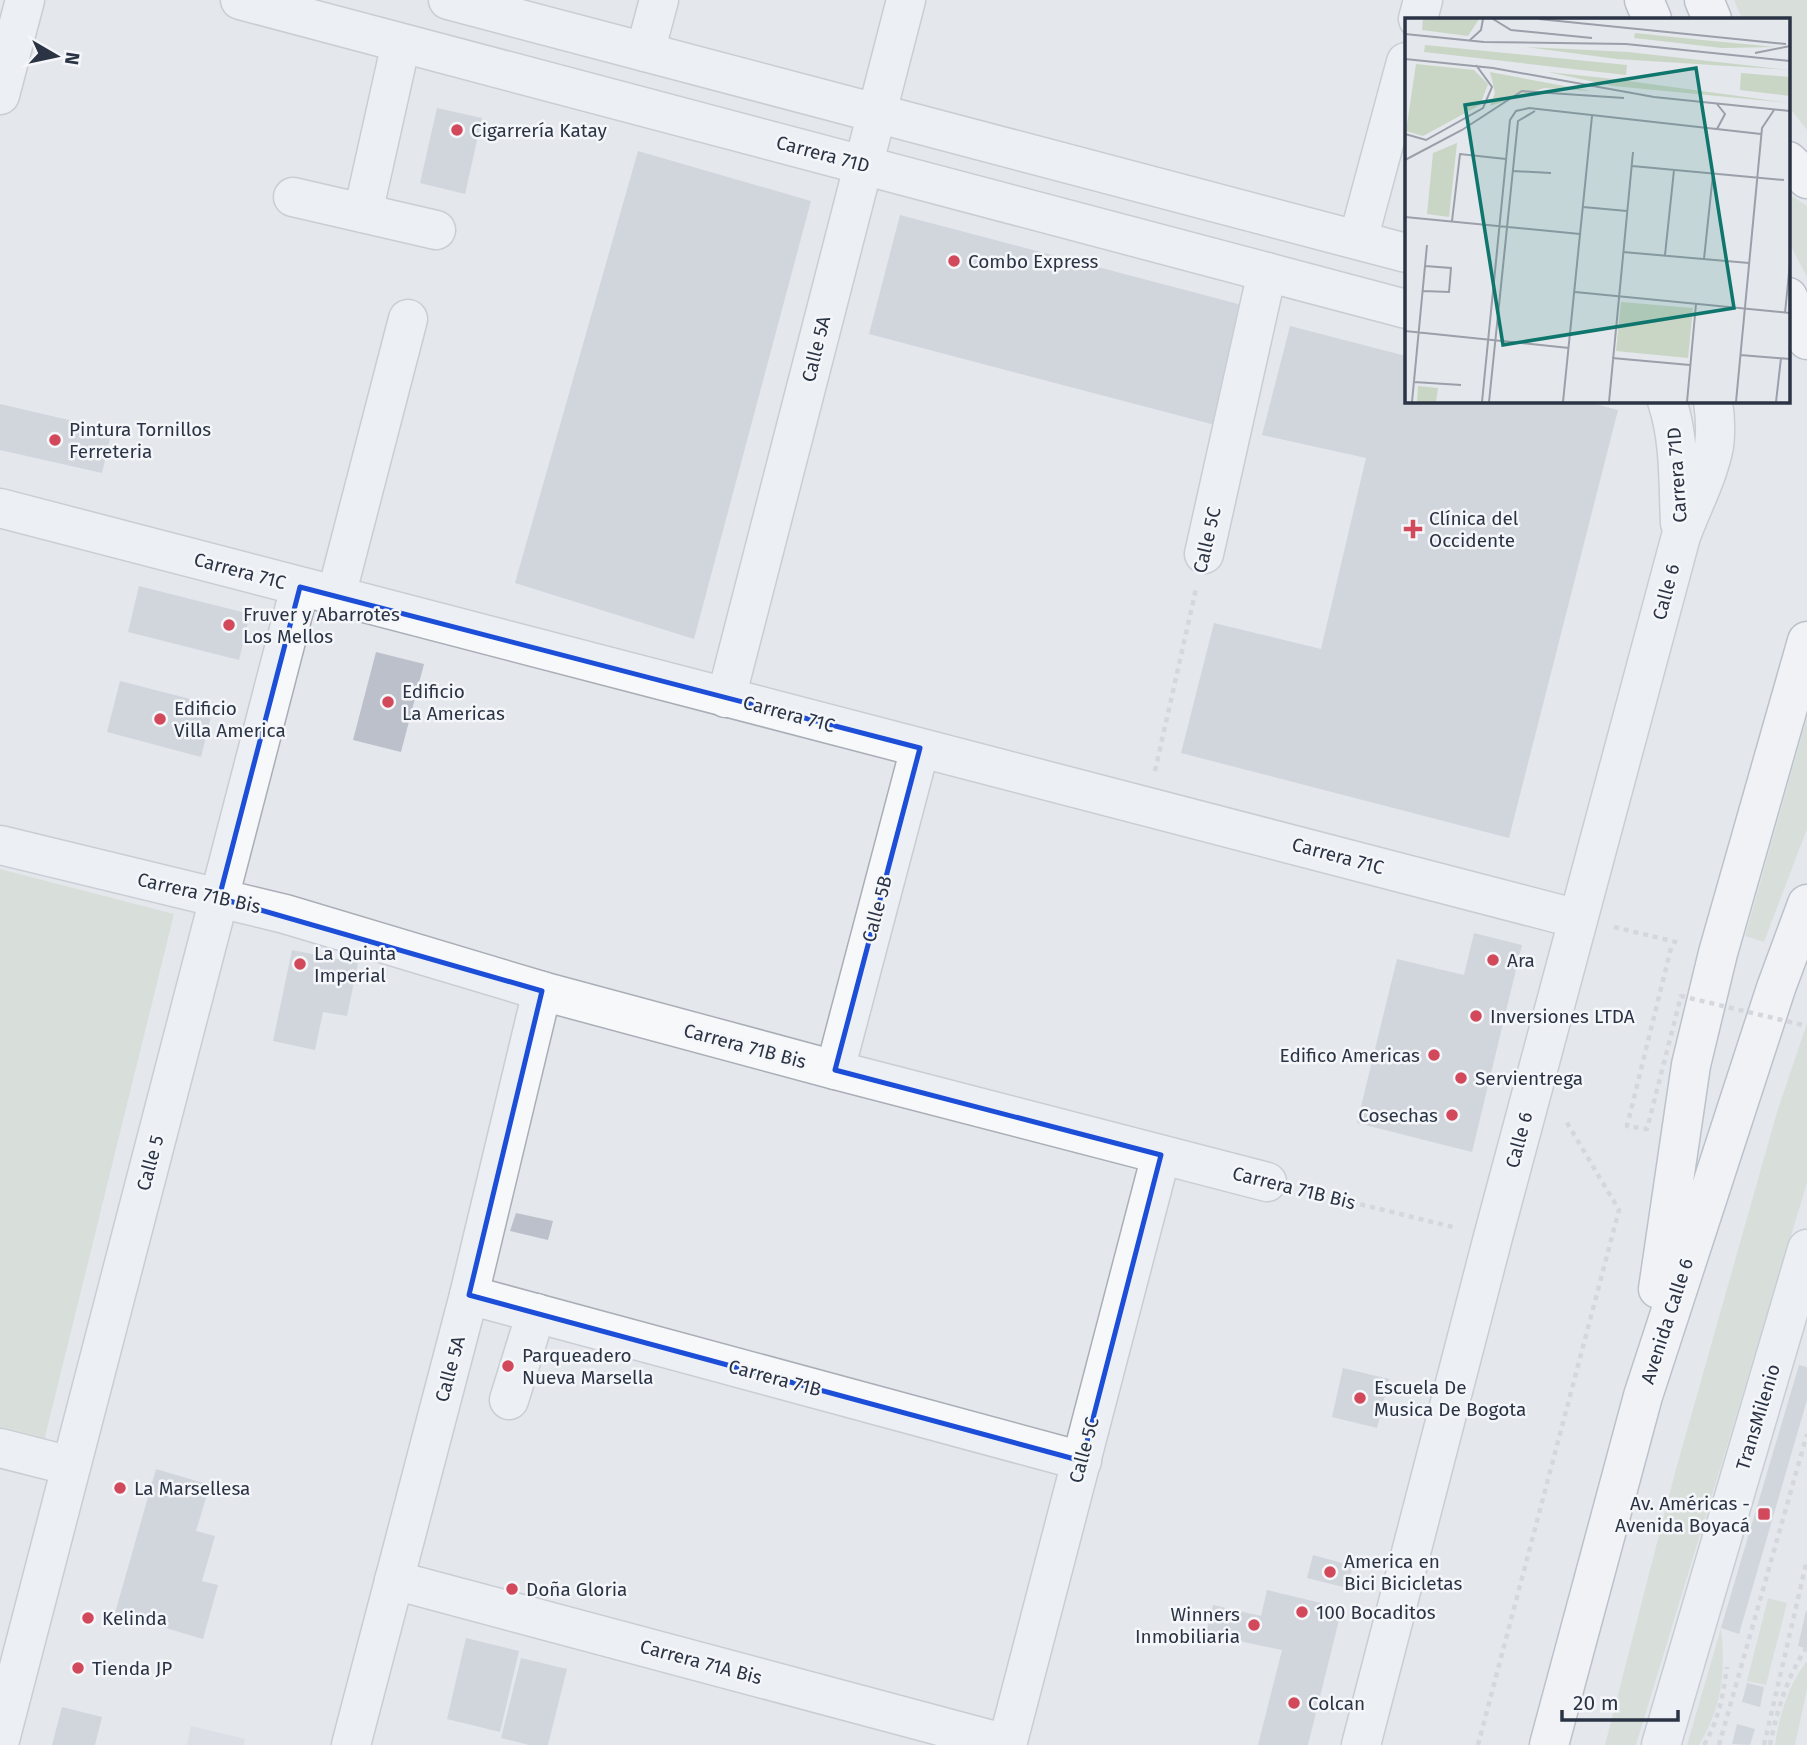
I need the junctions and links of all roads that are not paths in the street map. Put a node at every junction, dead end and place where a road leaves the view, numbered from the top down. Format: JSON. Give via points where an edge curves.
{"nodes":[{"id":1,"x":26,"y":0,"type":"edge"},
{"id":2,"x":240,"y":0,"type":"edge"},
{"id":3,"x":448,"y":0,"type":"edge"},
{"id":4,"x":659,"y":0,"type":"edge"},
{"id":5,"x":906,"y":0,"type":"edge"},
{"id":6,"x":1423,"y":0,"type":"edge"},
{"id":7,"x":1644,"y":0,"type":"edge"},
{"id":8,"x":1704,"y":0,"type":"edge"},
{"id":9,"x":1418,"y":18,"type":"edge"},
{"id":10,"x":1652,"y":18,"type":"edge"},
{"id":11,"x":1712,"y":18,"type":"edge"},
{"id":12,"x":401,"y":43,"type":"junction"},
{"id":13,"x":645,"y":52,"type":"junction"},
{"id":14,"x":1405,"y":66,"type":"edge"},
{"id":15,"x":0,"y":95,"type":"edge"},
{"id":16,"x":877,"y":113,"type":"junction"},
{"id":17,"x":1790,"y":163,"type":"edge"},
{"id":18,"x":864,"y":165,"type":"junction"},
{"id":19,"x":1807,"y":179,"type":"edge"},
{"id":20,"x":293,"y":197,"type":"dead end"},
{"id":21,"x":363,"y":214,"type":"junction"},
{"id":22,"x":436,"y":230,"type":"dead end"},
{"id":23,"x":1358,"y":240,"type":"junction"},
{"id":24,"x":1405,"y":253,"type":"edge"},
{"id":25,"x":1267,"y":272,"type":"junction"},
{"id":26,"x":1790,"y":302,"type":"edge"},
{"id":27,"x":1405,"y":309,"type":"edge"},
{"id":28,"x":408,"y":319,"type":"dead end"},
{"id":29,"x":1807,"y":340,"type":"edge"},
{"id":30,"x":1667,"y":402,"type":"edge"},
{"id":31,"x":1713,"y":402,"type":"edge"},
{"id":32,"x":0,"y":508,"type":"edge"},
{"id":33,"x":1681,"y":536,"type":"junction"},
{"id":34,"x":1204,"y":554,"type":"road end"},
{"id":35,"x":300,"y":587,"type":"junction"},
{"id":36,"x":336,"y":597,"type":"junction"},
{"id":37,"x":1807,"y":641,"type":"edge"},
{"id":38,"x":726,"y":698,"type":"junction"},
{"id":39,"x":920,"y":748,"type":"junction"},
{"id":40,"x":0,"y":845,"type":"edge"},
{"id":41,"x":219,"y":898,"type":"junction"},
{"id":42,"x":1807,"y":904,"type":"edge"},
{"id":43,"x":1578,"y":919,"type":"junction"},
{"id":44,"x":542,"y":991,"type":"junction"},
{"id":45,"x":835,"y":1070,"type":"junction"},
{"id":46,"x":1161,"y":1155,"type":"junction"},
{"id":47,"x":1267,"y":1182,"type":"road end"},
{"id":48,"x":1807,"y":1249,"type":"edge"},
{"id":49,"x":469,"y":1295,"type":"junction"},
{"id":50,"x":536,"y":1313,"type":"junction"},
{"id":51,"x":1643,"y":1396,"type":"junction"},
{"id":52,"x":509,"y":1400,"type":"dead end"},
{"id":53,"x":0,"y":1448,"type":"edge"},
{"id":54,"x":1082,"y":1461,"type":"junction"},
{"id":55,"x":71,"y":1466,"type":"junction"},
{"id":56,"x":394,"y":1580,"type":"junction"},
{"id":57,"x":0,"y":1740,"type":"edge"},
{"id":58,"x":1007,"y":1744,"type":"edge"},
{"id":59,"x":351,"y":1745,"type":"edge"},
{"id":60,"x":1361,"y":1745,"type":"edge"},
{"id":61,"x":1549,"y":1745,"type":"edge"},
{"id":62,"x":1661,"y":1745,"type":"edge"}],
"edges":[{"from":1,"to":15,"type":"street"},
{"from":2,"to":12,"type":"street","name":"Carrera 71D"},
{"from":3,"to":13,"type":"street"},
{"from":4,"to":13,"type":"street"},
{"from":5,"to":16,"type":"street","name":"Calle 5A"},
{"from":6,"to":9,"type":"street"},
{"from":7,"to":10,"type":"highway"},
{"from":8,"to":11,"type":"highway"},
{"from":12,"to":18,"type":"street","name":"Carrera 71D"},
{"from":12,"to":21,"type":"street"},
{"from":13,"to":16,"type":"street"},
{"from":14,"to":23,"type":"street"},
{"from":16,"to":18,"type":"street","name":"Calle 5A"},
{"from":16,"to":23,"type":"street"},
{"from":17,"to":19,"type":"highway"},
{"from":18,"to":25,"type":"street","name":"Carrera 71D"},
{"from":18,"to":38,"type":"street","name":"Calle 5A"},
{"from":20,"to":21,"type":"street"},
{"from":21,"to":22,"type":"street"},
{"from":23,"to":24,"type":"street"},
{"from":25,"to":27,"type":"street","name":"Carrera 71D"},
{"from":25,"to":34,"type":"street","name":"Calle 5C"},
{"from":26,"to":29,"type":"highway"},
{"from":28,"to":36,"type":"street"},
{"from":30,"to":33,"type":"street","name":"Carrera 71D","via":[[1677,441]]},
{"from":31,"to":33,"type":"street","name":"Carrera 71D","via":[[1712,454]]},
{"from":32,"to":35,"type":"street","name":"Carrera 71C"},
{"from":33,"to":43,"type":"street","name":"Calle 6"},
{"from":35,"to":36,"type":"street","name":"Carrera 71C"},
{"from":35,"to":41,"type":"street","name":"Calle 5"},
{"from":36,"to":38,"type":"street","name":"Carrera 71C"},
{"from":37,"to":51,"type":"highway","via":[[1718,953],[1691,1065]]},
{"from":38,"to":39,"type":"street","name":"Carrera 71C"},
{"from":39,"to":43,"type":"street","name":"Carrera 71C"},
{"from":39,"to":45,"type":"street","name":"Calle 5B"},
{"from":40,"to":41,"type":"street","name":"Carrera 71B Bis"},
{"from":41,"to":44,"type":"street","name":"Carrera 71B Bis"},
{"from":41,"to":55,"type":"street","name":"Calle 5"},
{"from":42,"to":51,"type":"highway","name":"Avenida Calle 6"},
{"from":43,"to":60,"type":"street","name":"Calle 6"},
{"from":44,"to":45,"type":"street","name":"Carrera 71B Bis"},
{"from":44,"to":49,"type":"street","name":"Calle 5A"},
{"from":45,"to":46,"type":"street","name":"Carrera 71B Bis"},
{"from":46,"to":47,"type":"street","name":"Carrera 71B Bis"},
{"from":46,"to":54,"type":"street","name":"Calle 5C"},
{"from":48,"to":62,"type":"street","name":"TransMilenio"},
{"from":49,"to":50,"type":"street","name":"Carrera 71B"},
{"from":49,"to":56,"type":"street","name":"Calle 5A"},
{"from":50,"to":52,"type":"street"},
{"from":50,"to":54,"type":"street","name":"Carrera 71B"},
{"from":51,"to":61,"type":"highway","name":"Avenida Calle 6"},
{"from":53,"to":55,"type":"street"},
{"from":54,"to":58,"type":"street","name":"Calle 5C"},
{"from":55,"to":57,"type":"street","name":"Calle 5"},
{"from":56,"to":58,"type":"street","name":"Carrera 71A Bis"},
{"from":56,"to":59,"type":"street","name":"Calle 5A"}]}
